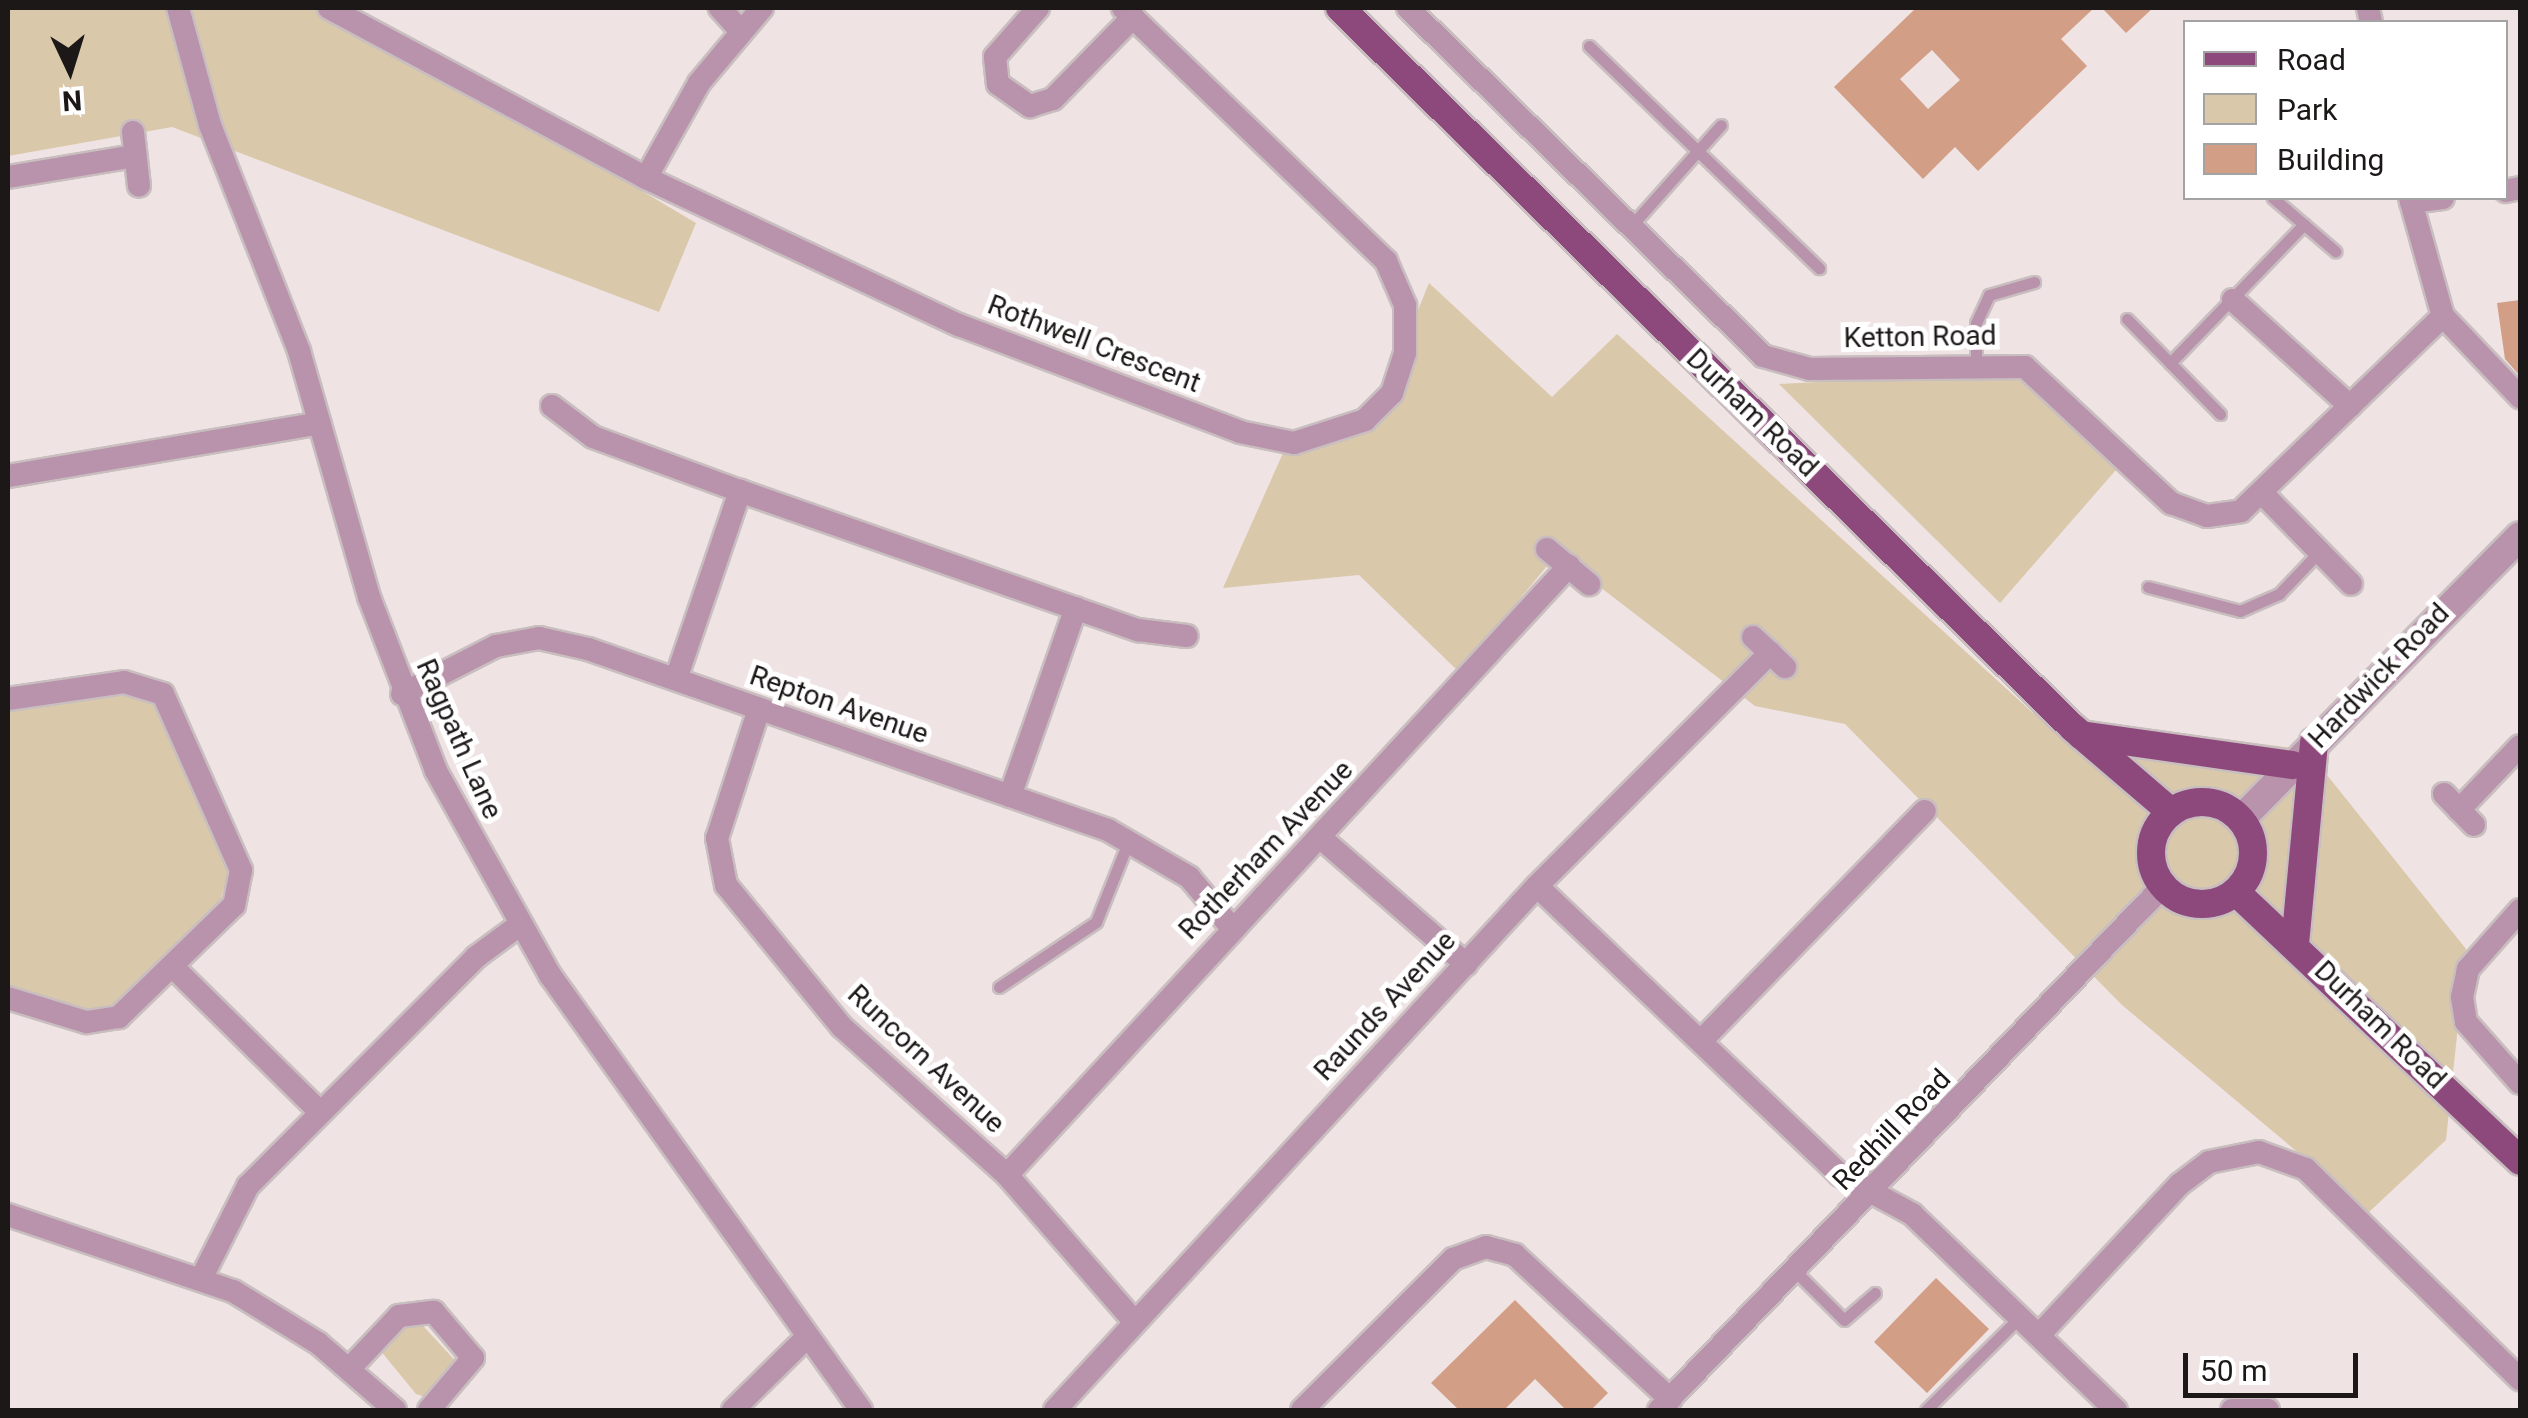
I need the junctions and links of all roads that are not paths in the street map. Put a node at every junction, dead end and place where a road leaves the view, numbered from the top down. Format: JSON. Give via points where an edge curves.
{"nodes":[{"id":1,"x":178,"y":8,"type":"edge"},
{"id":2,"x":328,"y":8,"type":"edge"},
{"id":3,"x":720,"y":8,"type":"edge"},
{"id":4,"x":762,"y":8,"type":"edge"},
{"id":5,"x":1038,"y":8,"type":"edge"},
{"id":6,"x":1340,"y":8,"type":"edge"},
{"id":7,"x":1408,"y":8,"type":"edge"},
{"id":8,"x":1128,"y":12,"type":"edge"},
{"id":9,"x":740,"y":30,"type":"junction"},
{"id":10,"x":1589,"y":46,"type":"dead end"},
{"id":11,"x":1722,"y":125,"type":"dead end"},
{"id":12,"x":1695,"y":150,"type":"junction"},
{"id":13,"x":8,"y":178,"type":"edge"},
{"id":14,"x":646,"y":178,"type":"junction"},
{"id":15,"x":139,"y":186,"type":"dead end"},
{"id":16,"x":2275,"y":200,"type":"edge"},
{"id":17,"x":2410,"y":200,"type":"edge"},
{"id":18,"x":2304,"y":224,"type":"junction"},
{"id":19,"x":1631,"y":226,"type":"junction"},
{"id":20,"x":2335,"y":251,"type":"dead end"},
{"id":21,"x":1818,"y":268,"type":"dead end"},
{"id":22,"x":2034,"y":282,"type":"dead end"},
{"id":23,"x":2234,"y":300,"type":"junction"},
{"id":24,"x":2443,"y":316,"type":"junction"},
{"id":25,"x":2127,"y":319,"type":"dead end"},
{"id":26,"x":2170,"y":363,"type":"junction"},
{"id":27,"x":1976,"y":365,"type":"junction"},
{"id":28,"x":2520,"y":397,"type":"edge"},
{"id":29,"x":552,"y":406,"type":"dead end"},
{"id":30,"x":2350,"y":406,"type":"junction"},
{"id":31,"x":2220,"y":414,"type":"dead end"},
{"id":32,"x":320,"y":423,"type":"junction"},
{"id":33,"x":8,"y":476,"type":"edge"},
{"id":34,"x":740,"y":491,"type":"junction"},
{"id":35,"x":2262,"y":493,"type":"junction"},
{"id":36,"x":2520,"y":536,"type":"edge"},
{"id":37,"x":1547,"y":550,"type":"dead end"},
{"id":38,"x":2320,"y":552,"type":"junction"},
{"id":39,"x":1569,"y":566,"type":"junction"},
{"id":40,"x":1589,"y":584,"type":"dead end"},
{"id":41,"x":2350,"y":584,"type":"dead end"},
{"id":42,"x":2148,"y":587,"type":"dead end"},
{"id":43,"x":1076,"y":608,"type":"junction"},
{"id":44,"x":1187,"y":636,"type":"dead end"},
{"id":45,"x":1769,"y":653,"type":"dead end"},
{"id":46,"x":676,"y":680,"type":"junction"},
{"id":47,"x":402,"y":694,"type":"junction"},
{"id":48,"x":8,"y":699,"type":"edge"},
{"id":49,"x":759,"y":708,"type":"junction"},
{"id":50,"x":2081,"y":735,"type":"junction"},
{"id":51,"x":2314,"y":742,"type":"junction"},
{"id":52,"x":2520,"y":746,"type":"edge"},
{"id":53,"x":2293,"y":764,"type":"junction"},
{"id":54,"x":1010,"y":796,"type":"junction"},
{"id":55,"x":2459,"y":810,"type":"dead end"},
{"id":56,"x":1925,"y":811,"type":"dead end"},
{"id":57,"x":2171,"y":812,"type":"junction"},
{"id":58,"x":2241,"y":820,"type":"junction"},
{"id":59,"x":1322,"y":839,"type":"junction"},
{"id":60,"x":1129,"y":840,"type":"junction"},
{"id":61,"x":1537,"y":886,"type":"junction"},
{"id":62,"x":2162,"y":886,"type":"junction"},
{"id":63,"x":2236,"y":892,"type":"junction"},
{"id":64,"x":2520,"y":910,"type":"edge"},
{"id":65,"x":518,"y":926,"type":"junction"},
{"id":66,"x":1231,"y":927,"type":"junction"},
{"id":67,"x":2295,"y":944,"type":"junction"},
{"id":68,"x":1466,"y":964,"type":"junction"},
{"id":69,"x":175,"y":968,"type":"junction"},
{"id":70,"x":998,"y":987,"type":"dead end"},
{"id":71,"x":8,"y":998,"type":"edge"},
{"id":72,"x":1703,"y":1039,"type":"junction"},
{"id":73,"x":2520,"y":1083,"type":"edge"},
{"id":74,"x":320,"y":1112,"type":"junction"},
{"id":75,"x":2520,"y":1161,"type":"edge"},
{"id":76,"x":1007,"y":1174,"type":"junction"},
{"id":77,"x":1872,"y":1192,"type":"junction"},
{"id":78,"x":8,"y":1215,"type":"edge"},
{"id":79,"x":1797,"y":1272,"type":"junction"},
{"id":80,"x":202,"y":1277,"type":"junction"},
{"id":81,"x":1876,"y":1293,"type":"dead end"},
{"id":82,"x":2020,"y":1317,"type":"junction"},
{"id":83,"x":1133,"y":1320,"type":"junction"},
{"id":84,"x":2040,"y":1334,"type":"junction"},
{"id":85,"x":808,"y":1336,"type":"junction"},
{"id":86,"x":350,"y":1368,"type":"junction"},
{"id":87,"x":2520,"y":1379,"type":"edge"},
{"id":88,"x":1664,"y":1405,"type":"edge"},
{"id":89,"x":395,"y":1410,"type":"edge"},
{"id":90,"x":429,"y":1410,"type":"edge"},
{"id":91,"x":733,"y":1410,"type":"edge"},
{"id":92,"x":861,"y":1410,"type":"edge"},
{"id":93,"x":1054,"y":1410,"type":"edge"},
{"id":94,"x":1302,"y":1410,"type":"edge"},
{"id":95,"x":1926,"y":1410,"type":"edge"},
{"id":96,"x":2116,"y":1410,"type":"edge"},
{"id":97,"x":2232,"y":1410,"type":"edge"},
{"id":98,"x":2268,"y":1410,"type":"edge"}],
"edges":[{"from":1,"to":32,"type":"street","name":"Ragpath Lane","via":[[210,126]]},
{"from":2,"to":14,"type":"street","name":"Rothwell Crescent"},
{"from":3,"to":9,"type":"street"},
{"from":4,"to":9,"type":"street"},
{"from":5,"to":8,"type":"street","via":[[995,56],[998,84],[1030,106],[1053,100]]},
{"from":6,"to":50,"type":"main road","name":"Durham Road"},
{"from":7,"to":19,"type":"street","name":"Ketton Road"},
{"from":8,"to":14,"type":"street","name":"Rothwell Crescent","via":[[1386,261],[1405,304],[1405,353],[1392,394],[1365,420],[1294,444],[1240,432],[960,325]]},
{"from":9,"to":14,"type":"street"},
{"from":10,"to":12,"type":"lane"},
{"from":11,"to":12,"type":"lane"},
{"from":12,"to":19,"type":"lane"},
{"from":12,"to":21,"type":"lane"},
{"from":13,"to":15,"type":"street","via":[[134,144]]},
{"from":16,"to":18,"type":"lane"},
{"from":17,"to":24,"type":"street"},
{"from":18,"to":20,"type":"lane"},
{"from":18,"to":23,"type":"lane"},
{"from":19,"to":27,"type":"street","name":"Ketton Road","via":[[1763,356],[1784,365]]},
{"from":22,"to":27,"type":"lane","via":[[1989,295],[1976,323]]},
{"from":23,"to":26,"type":"lane"},
{"from":23,"to":30,"type":"street"},
{"from":24,"to":28,"type":"street"},
{"from":24,"to":30,"type":"street","name":"Ketton Road"},
{"from":25,"to":26,"type":"lane"},
{"from":26,"to":31,"type":"lane"},
{"from":27,"to":35,"type":"street","name":"Ketton Road","via":[[2044,377],[2172,503],[2207,516],[2240,512]]},
{"from":29,"to":34,"type":"street","via":[[592,436]]},
{"from":30,"to":35,"type":"street","name":"Ketton Road"},
{"from":32,"to":33,"type":"street"},
{"from":32,"to":47,"type":"street","name":"Ragpath Lane"},
{"from":34,"to":43,"type":"street"},
{"from":34,"to":46,"type":"street"},
{"from":35,"to":38,"type":"street"},
{"from":36,"to":51,"type":"street","name":"Hardwick Road"},
{"from":37,"to":39,"type":"street"},
{"from":38,"to":41,"type":"street"},
{"from":38,"to":42,"type":"lane","via":[[2279,594],[2240,611]]},
{"from":39,"to":40,"type":"street"},
{"from":39,"to":59,"type":"street","name":"Rotherham Avenue"},
{"from":43,"to":44,"type":"street"},
{"from":43,"to":54,"type":"street"},
{"from":45,"to":61,"type":"street","name":"Raunds Avenue"},
{"from":46,"to":47,"type":"street","name":"Repton Avenue","via":[[539,638],[496,646]]},
{"from":46,"to":49,"type":"street","name":"Repton Avenue"},
{"from":47,"to":65,"type":"street","name":"Ragpath Lane"},
{"from":48,"to":69,"type":"street","via":[[124,682],[154,688],[177,712],[241,870],[234,905]]},
{"from":49,"to":54,"type":"street","name":"Repton Avenue"},
{"from":49,"to":76,"type":"street","name":"Runcorn Avenue","via":[[717,838],[726,886],[842,1027]]},
{"from":50,"to":53,"type":"main road"},
{"from":50,"to":57,"type":"main road","name":"Durham Road"},
{"from":51,"to":53,"type":"street","name":"Hardwick Road"},
{"from":51,"to":67,"type":"main road"},
{"from":52,"to":55,"type":"street"},
{"from":53,"to":58,"type":"street","name":"Hardwick Road"},
{"from":54,"to":60,"type":"street","name":"Repton Avenue"},
{"from":56,"to":72,"type":"street"},
{"from":57,"to":58,"type":"main road","via":[[2213,803]]},
{"from":57,"to":62,"type":"main road","via":[[2152,843]]},
{"from":58,"to":63,"type":"main road","via":[[2254,849]]},
{"from":59,"to":66,"type":"street","name":"Rotherham Avenue"},
{"from":59,"to":68,"type":"street"},
{"from":60,"to":66,"type":"street","name":"Repton Avenue","via":[[1189,877]]},
{"from":60,"to":70,"type":"lane","via":[[1096,922]]},
{"from":61,"to":68,"type":"street","name":"Raunds Avenue"},
{"from":61,"to":72,"type":"street"},
{"from":62,"to":63,"type":"main road","via":[[2204,904]]},
{"from":62,"to":77,"type":"street","name":"Redhill Road"},
{"from":63,"to":67,"type":"main road","name":"Durham Road"},
{"from":64,"to":73,"type":"street","via":[[2468,969],[2462,997],[2474,1034]]},
{"from":65,"to":74,"type":"street"},
{"from":65,"to":85,"type":"street","name":"Ragpath Lane"},
{"from":66,"to":76,"type":"street","name":"Rotherham Avenue"},
{"from":67,"to":75,"type":"main road","name":"Durham Road"},
{"from":68,"to":83,"type":"street","name":"Raunds Avenue"},
{"from":69,"to":71,"type":"street","via":[[104,1022]]},
{"from":69,"to":74,"type":"street"},
{"from":72,"to":77,"type":"street","via":[[1840,1175]]},
{"from":74,"to":80,"type":"street","via":[[233,1208]]},
{"from":76,"to":83,"type":"street","name":"Runcorn Avenue"},
{"from":77,"to":79,"type":"street","name":"Redhill Road"},
{"from":77,"to":82,"type":"street","via":[[1912,1214]]},
{"from":78,"to":80,"type":"street"},
{"from":79,"to":81,"type":"lane","via":[[1844,1320]]},
{"from":79,"to":88,"type":"street","name":"Redhill Road"},
{"from":80,"to":86,"type":"street"},
{"from":82,"to":84,"type":"street"},
{"from":82,"to":95,"type":"lane"},
{"from":83,"to":93,"type":"street","name":"Raunds Avenue"},
{"from":84,"to":87,"type":"street","via":[[2180,1184],[2208,1162],[2260,1152],[2306,1169]]},
{"from":84,"to":96,"type":"street"},
{"from":85,"to":91,"type":"street"},
{"from":85,"to":92,"type":"street","name":"Ragpath Lane"},
{"from":86,"to":89,"type":"street"},
{"from":86,"to":90,"type":"street","via":[[400,1316],[434,1312],[473,1358]]},
{"from":88,"to":94,"type":"street","via":[[1515,1254],[1486,1247],[1453,1259]]},
{"from":97,"to":98,"type":"street"}]}
